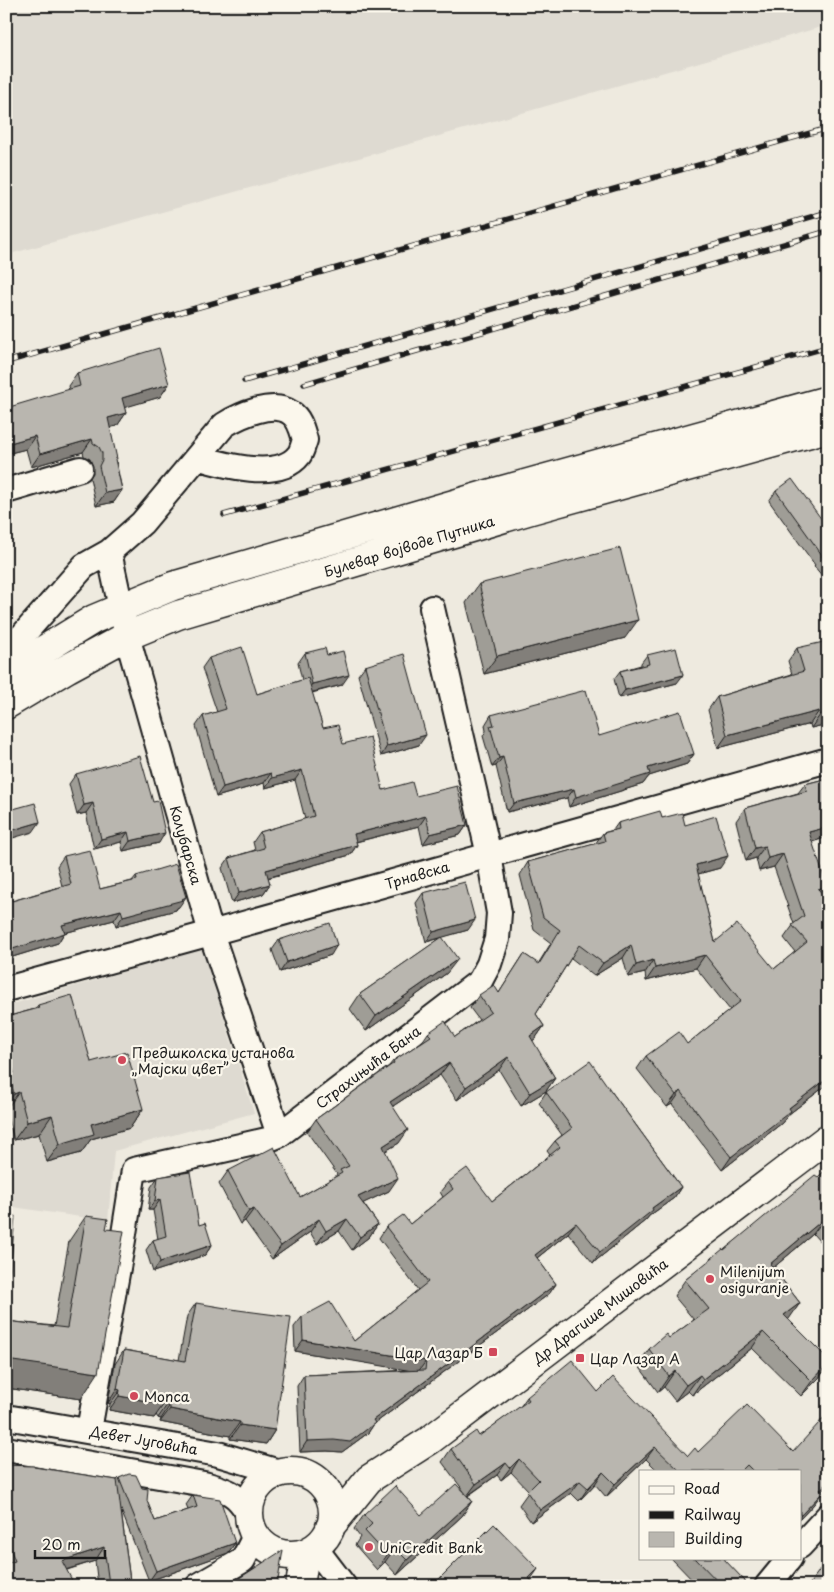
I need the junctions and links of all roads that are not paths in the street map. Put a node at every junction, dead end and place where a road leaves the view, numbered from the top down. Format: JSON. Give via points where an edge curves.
{"nodes":[{"id":1,"x":828,"y":400,"type":"edge"},
{"id":2,"x":828,"y":428,"type":"edge"},
{"id":3,"x":197,"y":457,"type":"dead end"},
{"id":4,"x":80,"y":469,"type":"dead end"},
{"id":5,"x":6,"y":491,"type":"edge"},
{"id":6,"x":109,"y":552,"type":"junction"},
{"id":7,"x":120,"y":607,"type":"junction"},
{"id":8,"x":432,"y":608,"type":"dead end"},
{"id":9,"x":126,"y":636,"type":"junction"},
{"id":10,"x":6,"y":649,"type":"edge"},
{"id":11,"x":6,"y":673,"type":"edge"},
{"id":12,"x":6,"y":705,"type":"edge"},
{"id":13,"x":828,"y":760,"type":"edge"},
{"id":14,"x":489,"y":855,"type":"junction"},
{"id":15,"x":211,"y":933,"type":"junction"},
{"id":16,"x":6,"y":989,"type":"edge"},
{"id":17,"x":279,"y":1135,"type":"junction"},
{"id":18,"x":828,"y":1138,"type":"edge"},
{"id":19,"x":6,"y":1417,"type":"edge"},
{"id":20,"x":88,"y":1430,"type":"junction"},
{"id":21,"x":6,"y":1449,"type":"edge"},
{"id":22,"x":279,"y":1472,"type":"junction"},
{"id":23,"x":316,"y":1479,"type":"junction"},
{"id":24,"x":369,"y":1479,"type":"junction"},
{"id":25,"x":828,"y":1516,"type":"edge"},
{"id":26,"x":252,"y":1524,"type":"junction"},
{"id":27,"x":317,"y":1543,"type":"junction"},
{"id":28,"x":802,"y":1544,"type":"edge"},
{"id":29,"x":788,"y":1560,"type":"edge"},
{"id":30,"x":198,"y":1586,"type":"edge"},
{"id":31,"x":300,"y":1586,"type":"edge"},
{"id":32,"x":344,"y":1586,"type":"edge"},
{"id":33,"x":767,"y":1586,"type":"edge"}],
"edges":[{"from":1,"to":7,"type":"main road","name":"Булевар војводе Путника","via":[[182,583]]},
{"from":2,"to":9,"type":"main road","name":"Булевар војводе Путника","via":[[531,510],[178,615]]},
{"from":3,"to":6,"type":"street","via":[[142,523]]},
{"from":4,"to":5,"type":"street"},
{"from":6,"to":7,"type":"street","name":"Колубарска"},
{"from":6,"to":10,"type":"street","via":[[84,566],[23,635]]},
{"from":7,"to":9,"type":"street","name":"Колубарска"},
{"from":7,"to":11,"type":"main road","name":"Булевар војводе Путника","via":[[94,619]]},
{"from":8,"to":14,"type":"street","name":"Страхињића Бана"},
{"from":9,"to":12,"type":"main road","name":"Булевар војводе Путника"},
{"from":9,"to":15,"type":"street","name":"Колубарска"},
{"from":13,"to":14,"type":"street","name":"Трнавска"},
{"from":14,"to":15,"type":"street","name":"Трнавска"},
{"from":14,"to":17,"type":"street","name":"Страхињића Бана","via":[[499,913],[498,939],[480,981]]},
{"from":15,"to":16,"type":"street","name":"Трнавска"},
{"from":15,"to":17,"type":"street","name":"Колубарска"},
{"from":17,"to":20,"type":"street","name":"Страхињића Бана","via":[[134,1170]]},
{"from":18,"to":24,"type":"main road","name":"Др Драгише Мишовића","via":[[430,1440]]},
{"from":19,"to":20,"type":"street","name":"Девет Југовића"},
{"from":20,"to":22,"type":"street","name":"Девет Југовића","via":[[218,1454]]},
{"from":21,"to":26,"type":"street","via":[[224,1489],[242,1502]]},
{"from":22,"to":23,"type":"main road","via":[[298,1472]]},
{"from":22,"to":26,"type":"main road","via":[[267,1478],[251,1499]]},
{"from":23,"to":24,"type":"main road","name":"Др Драгише Мишовића","via":[[346,1483]]},
{"from":23,"to":27,"type":"main road","via":[[325,1488],[333,1514]]},
{"from":24,"to":27,"type":"main road","name":"Др Драгише Мишовића"},
{"from":25,"to":28,"type":"street"},
{"from":26,"to":27,"type":"main road","via":[[265,1546],[277,1553],[290,1556]]},
{"from":26,"to":30,"type":"street","via":[[243,1560]]},
{"from":27,"to":31,"type":"main road"},
{"from":27,"to":32,"type":"street"},
{"from":29,"to":33,"type":"street"}]}
